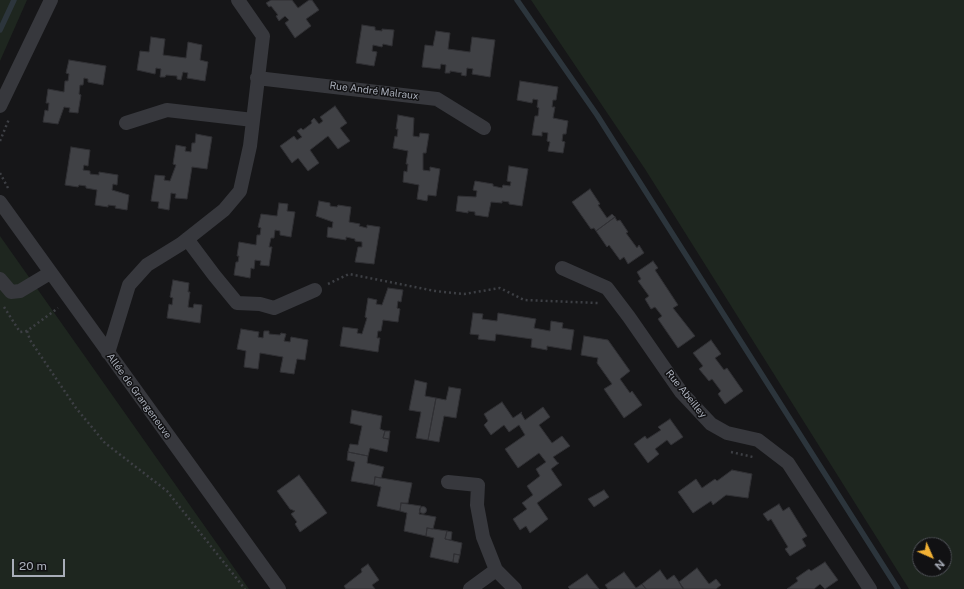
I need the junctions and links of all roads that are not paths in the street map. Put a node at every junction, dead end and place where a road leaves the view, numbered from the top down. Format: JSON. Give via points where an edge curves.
{"nodes":[{"id":1,"x":51,"y":0,"type":"edge"},
{"id":2,"x":238,"y":0,"type":"edge"},
{"id":3,"x":257,"y":78,"type":"junction"},
{"id":4,"x":0,"y":106,"type":"edge"},
{"id":5,"x":253,"y":120,"type":"junction"},
{"id":6,"x":126,"y":124,"type":"dead end"},
{"id":7,"x":484,"y":128,"type":"dead end"},
{"id":8,"x":0,"y":202,"type":"edge"},
{"id":9,"x":187,"y":239,"type":"junction"},
{"id":10,"x":562,"y":268,"type":"dead end"},
{"id":11,"x":50,"y":273,"type":"junction"},
{"id":12,"x":0,"y":279,"type":"edge"},
{"id":13,"x":315,"y":290,"type":"road end"},
{"id":14,"x":108,"y":352,"type":"junction"},
{"id":15,"x":448,"y":482,"type":"dead end"},
{"id":16,"x":496,"y":570,"type":"junction"},
{"id":17,"x":279,"y":589,"type":"edge"},
{"id":18,"x":470,"y":589,"type":"edge"},
{"id":19,"x":515,"y":589,"type":"edge"},
{"id":20,"x":870,"y":589,"type":"edge"}],
"edges":[{"from":1,"to":4,"type":"street"},
{"from":2,"to":3,"type":"street","via":[[263,36]]},
{"from":3,"to":5,"type":"street"},
{"from":3,"to":7,"type":"street","name":"Rue André Malraux","via":[[436,99]]},
{"from":5,"to":6,"type":"street","via":[[167,110]]},
{"from":5,"to":9,"type":"street","via":[[240,191],[224,210]]},
{"from":8,"to":11,"type":"street","name":"Allée de Grangeneuve"},
{"from":9,"to":13,"type":"street","via":[[238,303],[260,304],[274,308]]},
{"from":9,"to":14,"type":"street","via":[[147,265],[129,285]]},
{"from":10,"to":20,"type":"street","name":"Rue Abeilley","via":[[607,288],[681,392],[711,424],[727,433],[758,440],[788,463]]},
{"from":11,"to":12,"type":"street","via":[[20,291],[11,292]]},
{"from":11,"to":14,"type":"street","name":"Allée de Grangeneuve"},
{"from":14,"to":17,"type":"street","name":"Allée de Grangeneuve"},
{"from":15,"to":16,"type":"street","via":[[478,485],[477,505],[483,537]]},
{"from":16,"to":18,"type":"street"},
{"from":16,"to":19,"type":"street"}]}
